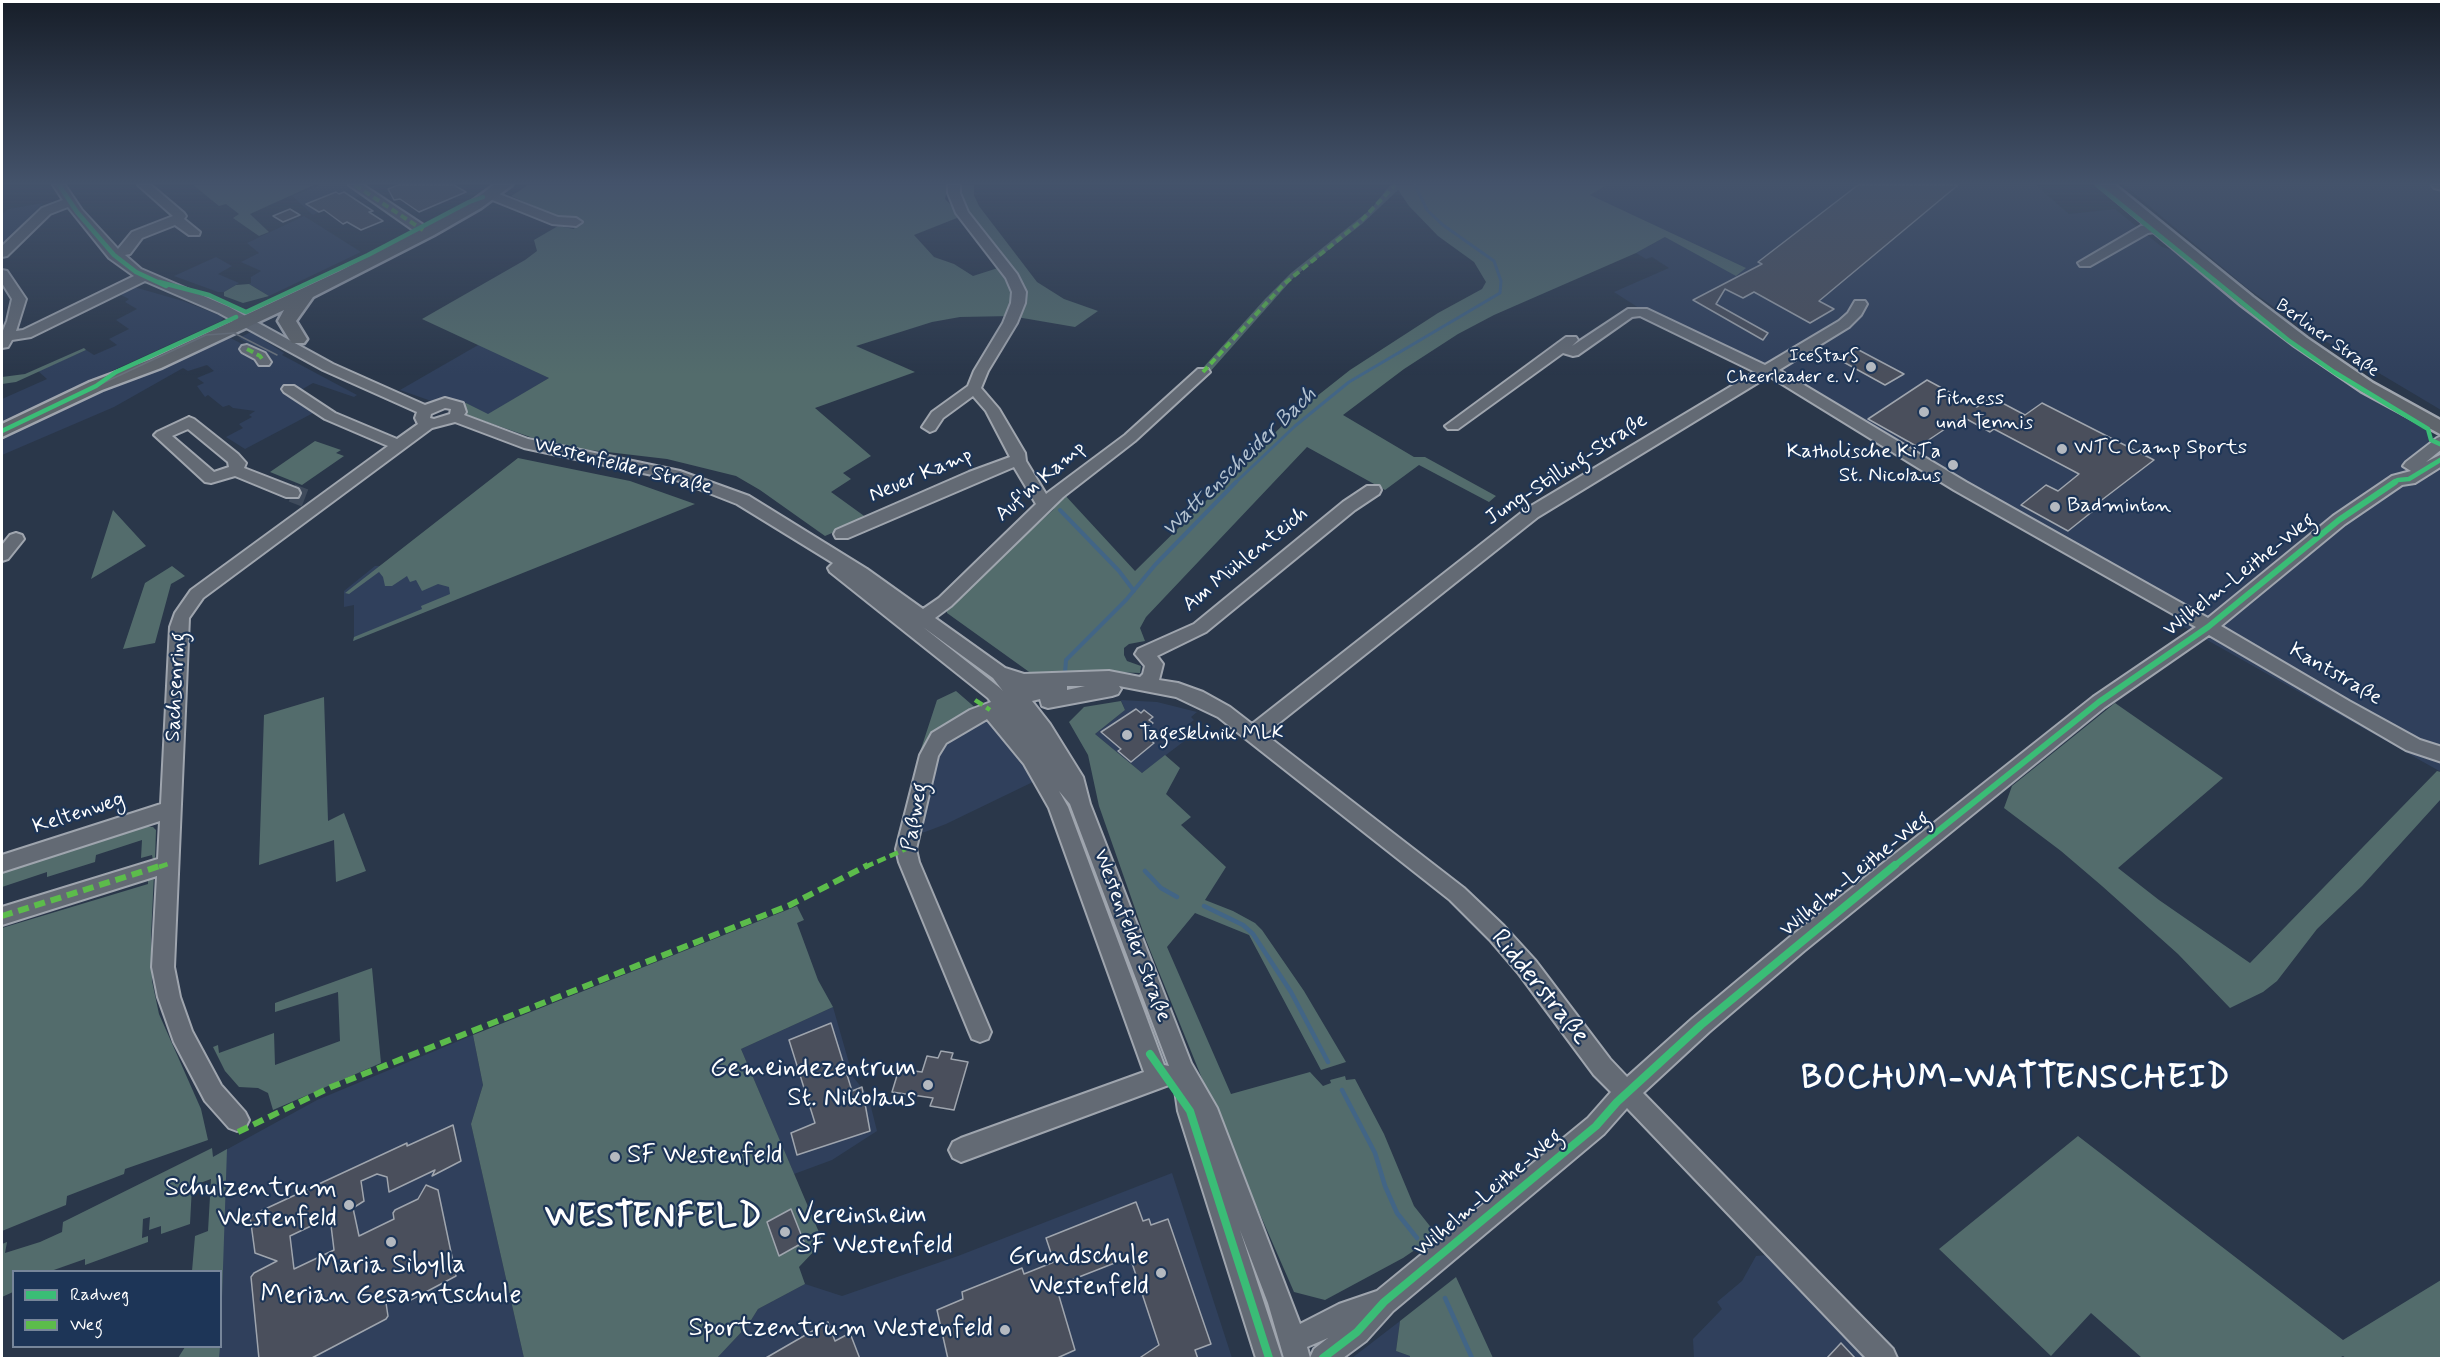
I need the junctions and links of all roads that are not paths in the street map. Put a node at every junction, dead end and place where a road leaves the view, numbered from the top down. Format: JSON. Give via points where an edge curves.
{"nodes":[{"id":1,"x":109,"y":248,"type":"edge"},
{"id":2,"x":127,"y":248,"type":"edge"},
{"id":3,"x":388,"y":248,"type":"edge"},
{"id":4,"x":391,"y":248,"type":"edge"},
{"id":5,"x":990,"y":248,"type":"edge"},
{"id":6,"x":2111,"y":248,"type":"edge"},
{"id":7,"x":2182,"y":248,"type":"edge"},
{"id":8,"x":2195,"y":248,"type":"edge"},
{"id":9,"x":114,"y":255,"type":"junction"},
{"id":10,"x":2085,"y":263,"type":"dead end"},
{"id":11,"x":2,"y":274,"type":"edge"},
{"id":12,"x":144,"y":276,"type":"junction"},
{"id":13,"x":313,"y":290,"type":"junction"},
{"id":14,"x":1860,"y":304,"type":"dead end"},
{"id":15,"x":245,"y":317,"type":"junction"},
{"id":16,"x":5,"y":334,"type":"edge"},
{"id":17,"x":298,"y":339,"type":"junction"},
{"id":18,"x":247,"y":349,"type":"dead end"},
{"id":19,"x":264,"y":362,"type":"dead end"},
{"id":20,"x":1766,"y":370,"type":"junction"},
{"id":21,"x":1203,"y":372,"type":"dead end"},
{"id":22,"x":289,"y":388,"type":"dead end"},
{"id":23,"x":974,"y":388,"type":"junction"},
{"id":24,"x":429,"y":414,"type":"junction"},
{"id":25,"x":2442,"y":416,"type":"edge"},
{"id":26,"x":1453,"y":426,"type":"dead end"},
{"id":27,"x":930,"y":427,"type":"dead end"},
{"id":28,"x":2442,"y":429,"type":"edge"},
{"id":29,"x":2,"y":431,"type":"edge"},
{"id":30,"x":2442,"y":441,"type":"edge"},
{"id":31,"x":398,"y":445,"type":"junction"},
{"id":32,"x":2442,"y":459,"type":"edge"},
{"id":33,"x":1018,"y":461,"type":"junction"},
{"id":34,"x":236,"y":470,"type":"junction"},
{"id":35,"x":2398,"y":480,"type":"junction"},
{"id":36,"x":1373,"y":490,"type":"dead end"},
{"id":37,"x":305,"y":498,"type":"junction"},
{"id":38,"x":1044,"y":504,"type":"junction"},
{"id":39,"x":842,"y":534,"type":"dead end"},
{"id":40,"x":16,"y":539,"type":"dead end"},
{"id":41,"x":2,"y":555,"type":"edge"},
{"id":42,"x":917,"y":622,"type":"junction"},
{"id":43,"x":2208,"y":627,"type":"junction"},
{"id":44,"x":999,"y":673,"type":"junction"},
{"id":45,"x":1084,"y":679,"type":"junction"},
{"id":46,"x":1143,"y":685,"type":"junction"},
{"id":47,"x":1011,"y":705,"type":"junction"},
{"id":48,"x":1252,"y":734,"type":"junction"},
{"id":49,"x":2442,"y":755,"type":"edge"},
{"id":50,"x":171,"y":809,"type":"junction"},
{"id":51,"x":2,"y":863,"type":"edge"},
{"id":52,"x":168,"y":864,"type":"junction"},
{"id":53,"x":2,"y":916,"type":"edge"},
{"id":54,"x":981,"y":1032,"type":"dead end"},
{"id":55,"x":1182,"y":1069,"type":"junction"},
{"id":56,"x":1157,"y":1078,"type":"junction"},
{"id":57,"x":1628,"y":1094,"type":"junction"},
{"id":58,"x":237,"y":1120,"type":"dead end"},
{"id":59,"x":961,"y":1149,"type":"dead end"},
{"id":60,"x":1384,"y":1302,"type":"junction"},
{"id":61,"x":1289,"y":1352,"type":"edge"},
{"id":62,"x":1269,"y":1359,"type":"edge"},
{"id":63,"x":1323,"y":1359,"type":"edge"},
{"id":64,"x":1884,"y":1359,"type":"edge"}],
"edges":[{"from":1,"to":9,"type":"street"},
{"from":2,"to":9,"type":"street"},
{"from":3,"to":15,"type":"main road"},
{"from":4,"to":13,"type":"main road"},
{"from":5,"to":23,"type":"street","via":[[1015,281],[1018,303]]},
{"from":6,"to":10,"type":"street"},
{"from":7,"to":28,"type":"main road","name":"Berliner Straße","via":[[2330,363]]},
{"from":8,"to":25,"type":"main road","name":"Berliner Straße","via":[[2284,319]]},
{"from":9,"to":12,"type":"street"},
{"from":11,"to":16,"type":"street","via":[[19,299]]},
{"from":12,"to":15,"type":"street"},
{"from":12,"to":16,"type":"street","via":[[26,334]]},
{"from":13,"to":15,"type":"main road"},
{"from":13,"to":17,"type":"main road","via":[[291,313],[288,324]]},
{"from":14,"to":20,"type":"street","name":"Jung-Stilling-Straße","via":[[1844,324]]},
{"from":15,"to":17,"type":"street"},
{"from":15,"to":24,"type":"street","via":[[328,367]]},
{"from":15,"to":29,"type":"main road","via":[[149,367]]},
{"from":17,"to":24,"type":"street"},
{"from":18,"to":19,"type":"street"},
{"from":20,"to":26,"type":"street","name":"Kantstraße","via":[[1642,312],[1628,313],[1574,352],[1562,347]]},
{"from":20,"to":43,"type":"street","name":"Kantstraße"},
{"from":20,"to":48,"type":"street","name":"Jung-Stilling-Straße","via":[[1532,513]]},
{"from":21,"to":38,"type":"street","name":"Auf'm Kamp","via":[[1130,438]]},
{"from":22,"to":31,"type":"street","via":[[330,416]]},
{"from":23,"to":27,"type":"street","via":[[937,415]]},
{"from":23,"to":33,"type":"street","via":[[992,409]]},
{"from":24,"to":31,"type":"street","name":"Sachsenring"},
{"from":24,"to":42,"type":"street","name":"Westenfelder Straße","via":[[441,424],[455,417],[543,448],[680,476],[743,500],[787,526],[849,580]]},
{"from":30,"to":35,"type":"street","name":"Wilhelm-Leithe-Weg","via":[[2400,474]]},
{"from":31,"to":37,"type":"street","name":"Sachsenring"},
{"from":32,"to":35,"type":"street","name":"Wilhelm-Leithe-Weg","via":[[2409,479]]},
{"from":33,"to":38,"type":"street"},
{"from":33,"to":39,"type":"street","name":"Neuer Kamp"},
{"from":34,"to":34,"type":"street","via":[[211,478],[162,435],[189,422],[234,458],[238,463]]},
{"from":34,"to":37,"type":"street"},
{"from":35,"to":43,"type":"street","name":"Wilhelm-Leithe-Weg","via":[[2319,535]]},
{"from":36,"to":46,"type":"street","name":"Am Mühlenteich","via":[[1200,628],[1144,654],[1154,664],[1152,677]]},
{"from":37,"to":50,"type":"street","name":"Sachsenring","via":[[196,594],[181,617]]},
{"from":38,"to":42,"type":"street","name":"Auf'm Kamp","via":[[945,602]]},
{"from":40,"to":41,"type":"street"},
{"from":42,"to":44,"type":"street","name":"Westenfelder Straße"},
{"from":42,"to":47,"type":"street","name":"Westenfelder Straße","via":[[960,665]]},
{"from":43,"to":49,"type":"street","name":"Kantstraße","via":[[2413,745]]},
{"from":43,"to":57,"type":"street","name":"Wilhelm-Leithe-Weg","via":[[2099,702],[1797,944],[1701,1025]]},
{"from":44,"to":45,"type":"street","name":"Ridderstraße","via":[[1024,681]]},
{"from":44,"to":47,"type":"street","name":"Westenfelder Straße"},
{"from":45,"to":46,"type":"street","name":"Ridderstraße","via":[[1120,679]]},
{"from":45,"to":47,"type":"street","name":"Ridderstraße"},
{"from":46,"to":47,"type":"street","name":"Ridderstraße"},
{"from":46,"to":48,"type":"street","name":"Ridderstraße","via":[[1197,697]]},
{"from":47,"to":54,"type":"street","name":"Paßweg","via":[[948,731],[932,747],[906,849]]},
{"from":47,"to":55,"type":"street","name":"Westenfelder Straße","via":[[1080,804]]},
{"from":47,"to":56,"type":"street","via":[[1031,759],[1058,807]]},
{"from":48,"to":57,"type":"street","name":"Ridderstraße","via":[[1472,908],[1521,959],[1602,1068]]},
{"from":50,"to":51,"type":"street","name":"Keltenweg"},
{"from":50,"to":52,"type":"street","name":"Sachsenring"},
{"from":52,"to":53,"type":"street"},
{"from":52,"to":58,"type":"street","name":"Sachsenring","via":[[162,956],[169,997],[182,1035],[213,1093]]},
{"from":55,"to":56,"type":"street"},
{"from":55,"to":61,"type":"street","name":"Westenfelder Straße","via":[[1205,1108],[1281,1303]]},
{"from":55,"to":62,"type":"street","name":"Westenfelder Straße","via":[[1190,1111]]},
{"from":56,"to":59,"type":"street"},
{"from":57,"to":60,"type":"street","name":"Wilhelm-Leithe-Weg","via":[[1596,1126]]},
{"from":57,"to":64,"type":"street","name":"Ridderstraße"},
{"from":60,"to":61,"type":"street","name":"Wilhelm-Leithe-Weg","via":[[1348,1313]]},
{"from":60,"to":63,"type":"street","name":"Wilhelm-Leithe-Weg","via":[[1357,1332]]}]}
